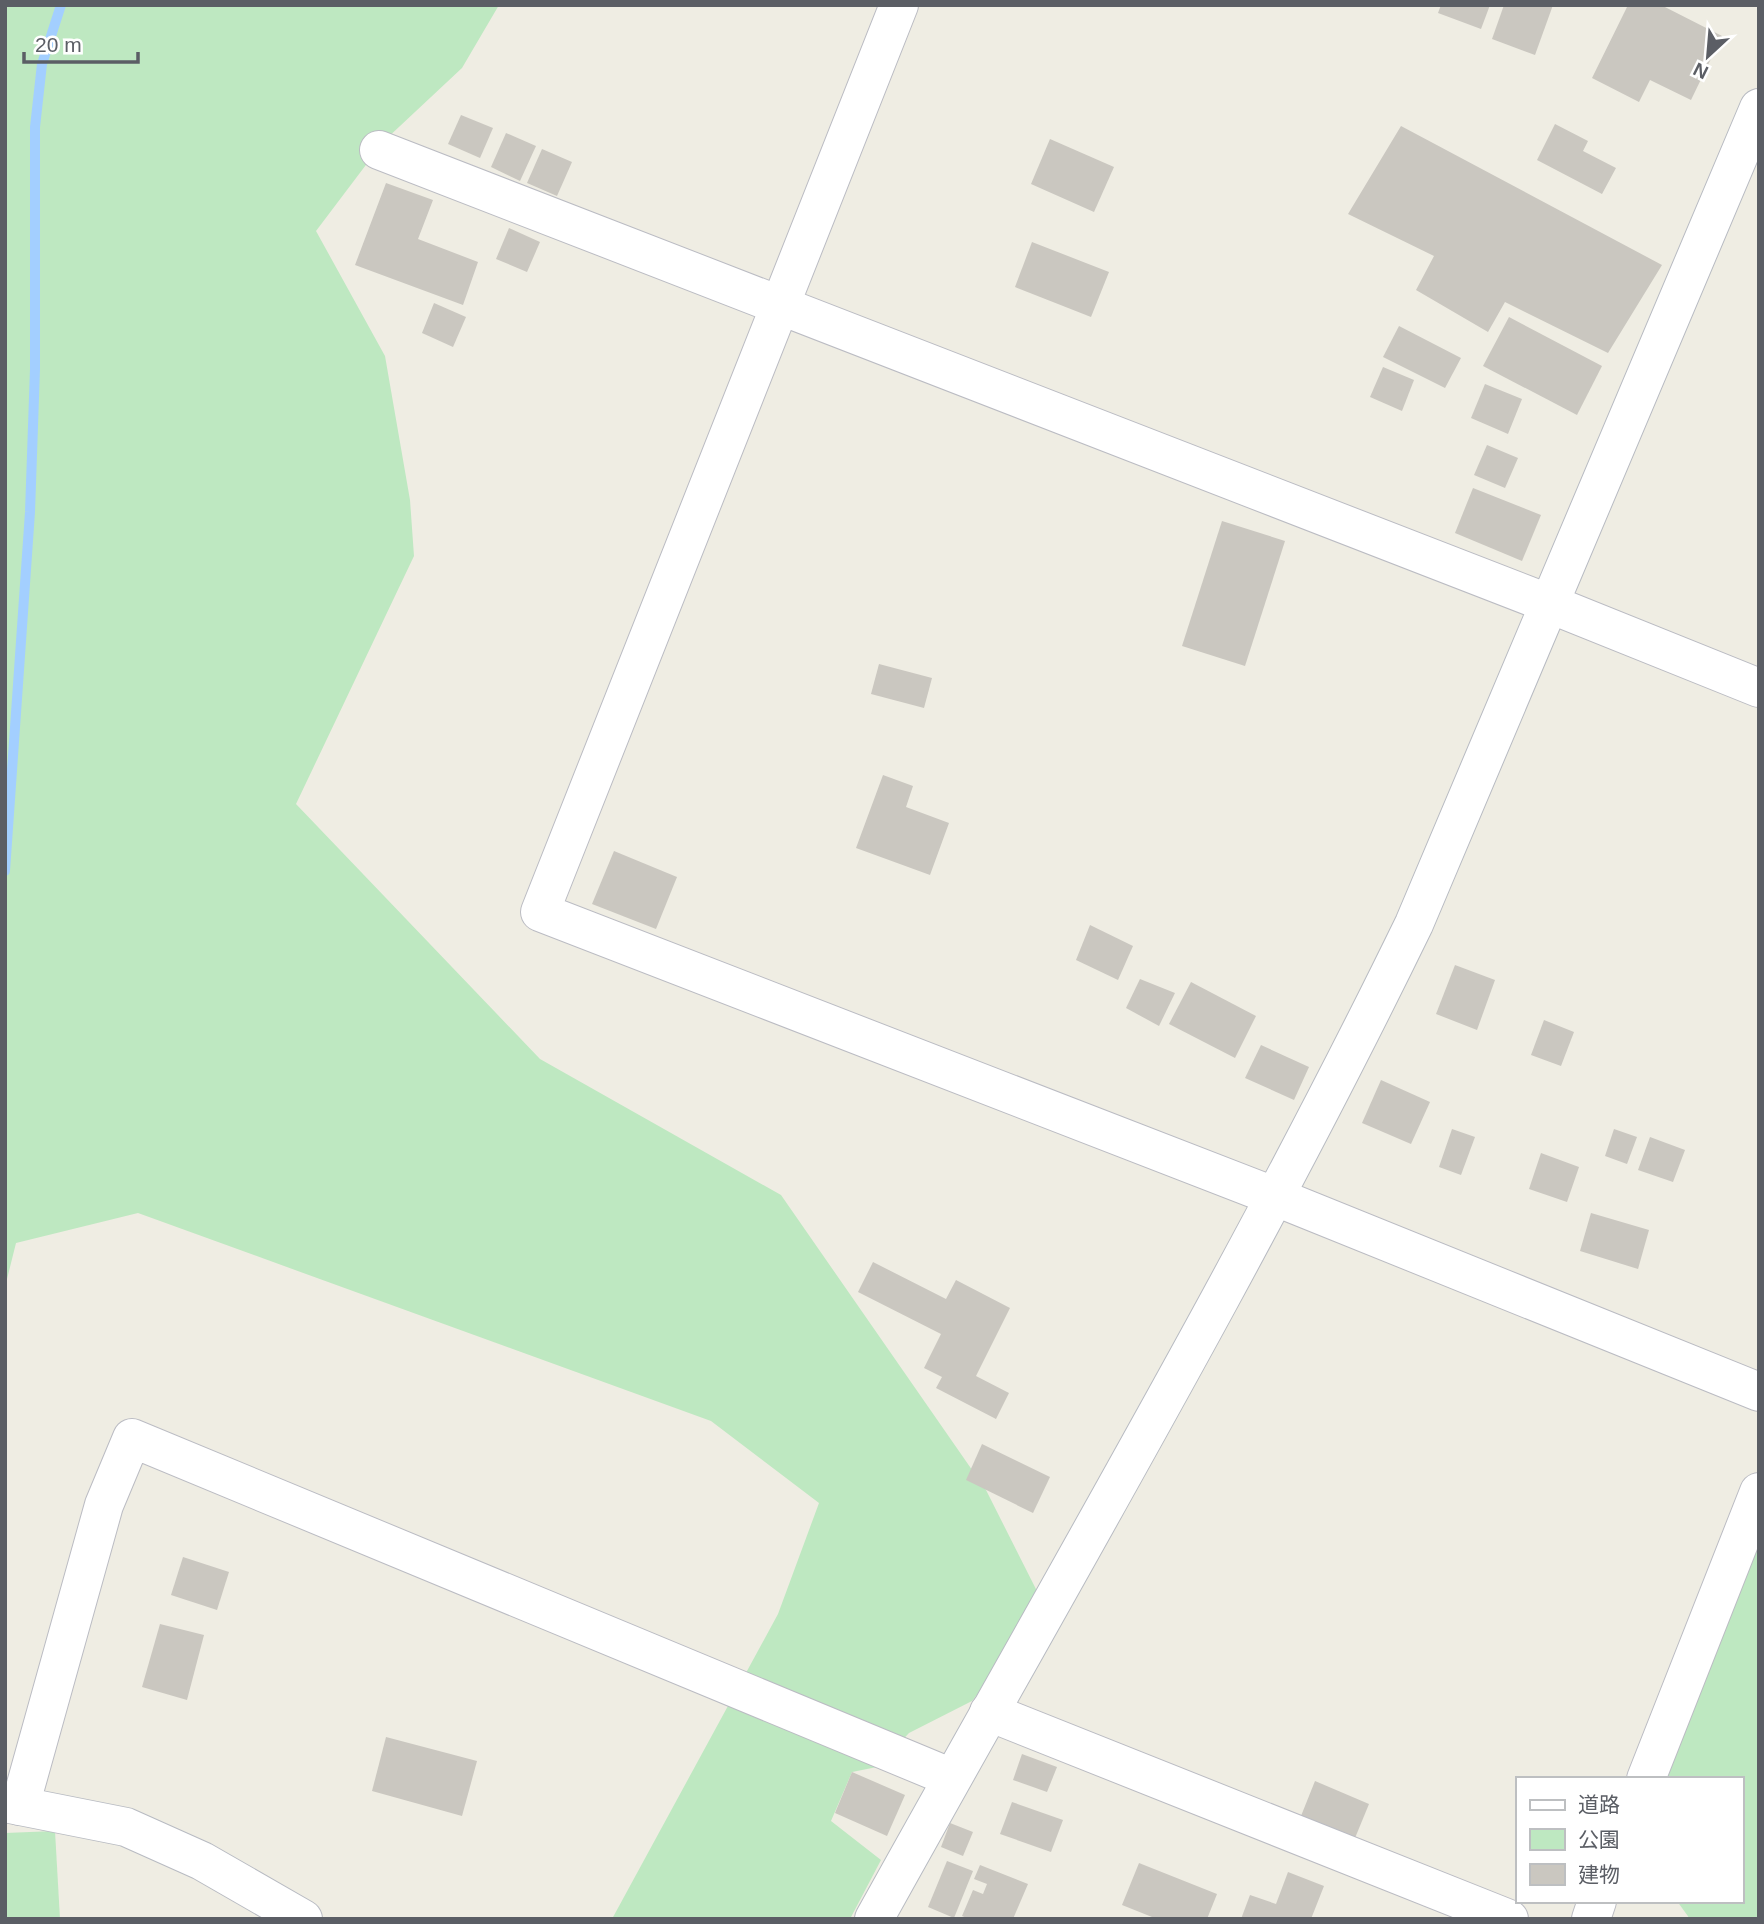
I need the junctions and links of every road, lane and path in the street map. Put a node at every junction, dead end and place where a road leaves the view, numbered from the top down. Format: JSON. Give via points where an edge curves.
{"nodes":[{"id":1,"x":899,"y":5,"type":"edge"},
{"id":2,"x":1759,"y":108,"type":"edge"},
{"id":3,"x":379,"y":150,"type":"dead end"},
{"id":4,"x":778,"y":305,"type":"junction"},
{"id":5,"x":1550,"y":604,"type":"junction"},
{"id":6,"x":1759,"y":688,"type":"edge"},
{"id":7,"x":1276,"y":1196,"type":"junction"},
{"id":8,"x":1759,"y":1392,"type":"edge"},
{"id":9,"x":1759,"y":1492,"type":"edge"},
{"id":10,"x":989,"y":1712,"type":"junction"},
{"id":11,"x":1647,"y":1777,"type":"edge"},
{"id":12,"x":952,"y":1778,"type":"junction"},
{"id":13,"x":13,"y":1804,"type":"edge"},
{"id":14,"x":303,"y":1919,"type":"edge"},
{"id":15,"x":874,"y":1919,"type":"edge"},
{"id":16,"x":1509,"y":1919,"type":"edge"}],
"edges":[{"from":1,"to":4,"type":"street"},
{"from":2,"to":5,"type":"street"},
{"from":3,"to":4,"type":"street"},
{"from":4,"to":5,"type":"street"},
{"from":4,"to":7,"type":"street","via":[[540,912]]},
{"from":5,"to":6,"type":"street"},
{"from":5,"to":7,"type":"street","via":[[1414,924]]},
{"from":7,"to":8,"type":"street"},
{"from":7,"to":10,"type":"street"},
{"from":9,"to":11,"type":"street"},
{"from":10,"to":12,"type":"street"},
{"from":10,"to":16,"type":"street"},
{"from":12,"to":13,"type":"street","via":[[132,1438],[104,1505]]},
{"from":12,"to":15,"type":"street"},
{"from":13,"to":14,"type":"street","via":[[126,1827],[202,1861]]}]}
